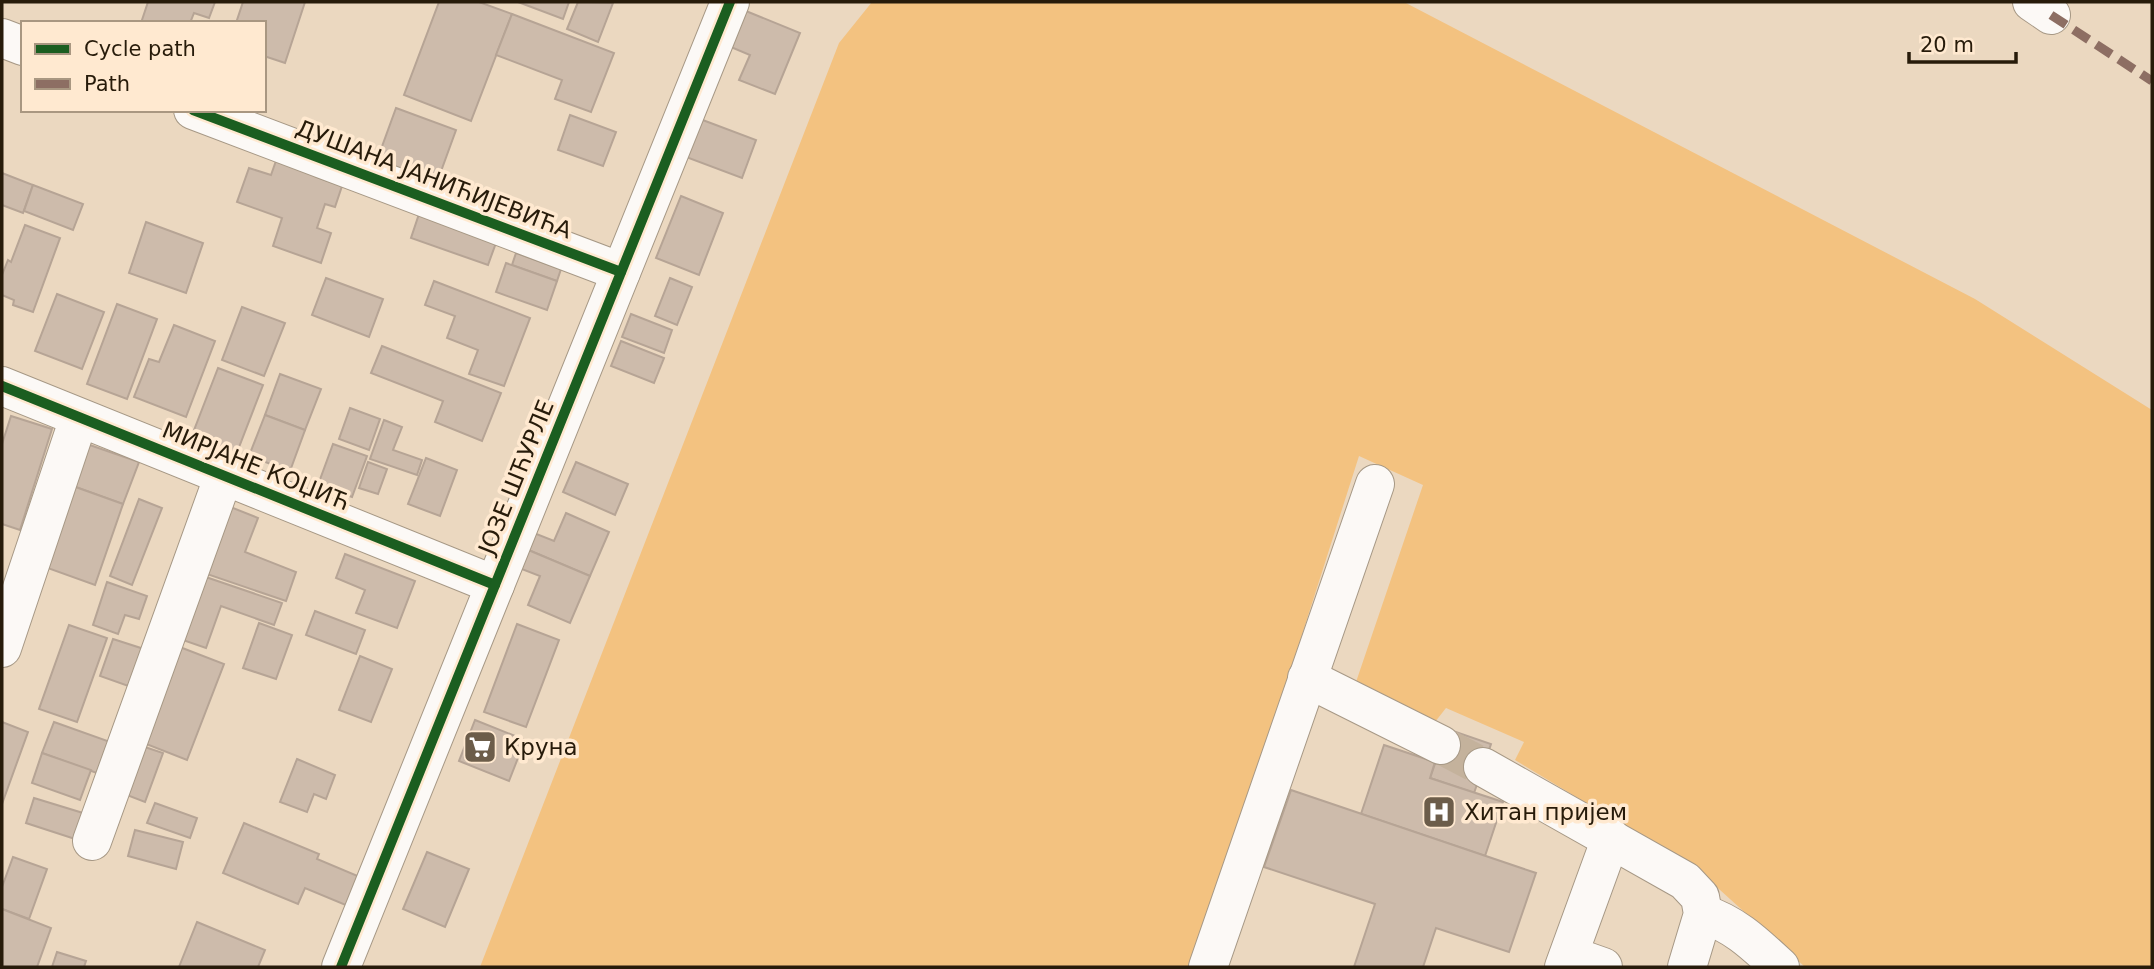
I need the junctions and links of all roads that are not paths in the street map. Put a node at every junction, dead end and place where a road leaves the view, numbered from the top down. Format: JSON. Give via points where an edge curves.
{"nodes":[{"id":1,"x":730,"y":2,"type":"edge"},
{"id":2,"x":2,"y":38,"type":"edge"},
{"id":3,"x":21,"y":45,"type":"edge"},
{"id":4,"x":197,"y":112,"type":"edge"},
{"id":5,"x":621,"y":272,"type":"junction"},
{"id":6,"x":2,"y":386,"type":"edge"},
{"id":7,"x":79,"y":418,"type":"junction"},
{"id":8,"x":224,"y":475,"type":"junction"},
{"id":9,"x":1375,"y":484,"type":"dead end"},
{"id":10,"x":495,"y":585,"type":"junction"},
{"id":11,"x":2,"y":648,"type":"edge"},
{"id":12,"x":1307,"y":678,"type":"junction"},
{"id":13,"x":1441,"y":745,"type":"tunnel mouth"},
{"id":14,"x":1483,"y":767,"type":"tunnel mouth"},
{"id":15,"x":1611,"y":838,"type":"junction"},
{"id":16,"x":92,"y":841,"type":"dead end"},
{"id":17,"x":1703,"y":914,"type":"junction"},
{"id":18,"x":353,"y":963,"type":"edge"},
{"id":19,"x":1579,"y":963,"type":"edge"},
{"id":20,"x":1208,"y":967,"type":"edge"},
{"id":21,"x":1687,"y":967,"type":"edge"},
{"id":22,"x":1780,"y":967,"type":"edge"}],
"edges":[{"from":1,"to":5,"type":"street","name":"ЈОЗЕ ШЋУРЛЕ"},
{"from":2,"to":3,"type":"street"},
{"from":4,"to":5,"type":"street","name":"ДУШАНА ЈАНИЋИЈЕВИЋА"},
{"from":5,"to":10,"type":"street","name":"ЈОЗЕ ШЋУРЛЕ"},
{"from":6,"to":7,"type":"street","name":"МИРЈАНЕ КОЏИЋ"},
{"from":7,"to":8,"type":"street","name":"МИРЈАНЕ КОЏИЋ"},
{"from":7,"to":11,"type":"street"},
{"from":8,"to":10,"type":"street","name":"МИРЈАНЕ КОЏИЋ"},
{"from":8,"to":16,"type":"street","name":"МИРЈАНЕ КОЏИЋ"},
{"from":9,"to":12,"type":"street"},
{"from":10,"to":18,"type":"street","name":"ЈОЗЕ ШЋУРЛЕ"},
{"from":12,"to":13,"type":"street"},
{"from":12,"to":20,"type":"street"},
{"from":14,"to":15,"type":"street"},
{"from":15,"to":17,"type":"street","via":[[1685,881],[1700,897]]},
{"from":15,"to":19,"type":"street"},
{"from":17,"to":21,"type":"street"},
{"from":17,"to":22,"type":"street","via":[[1744,934]]}]}
